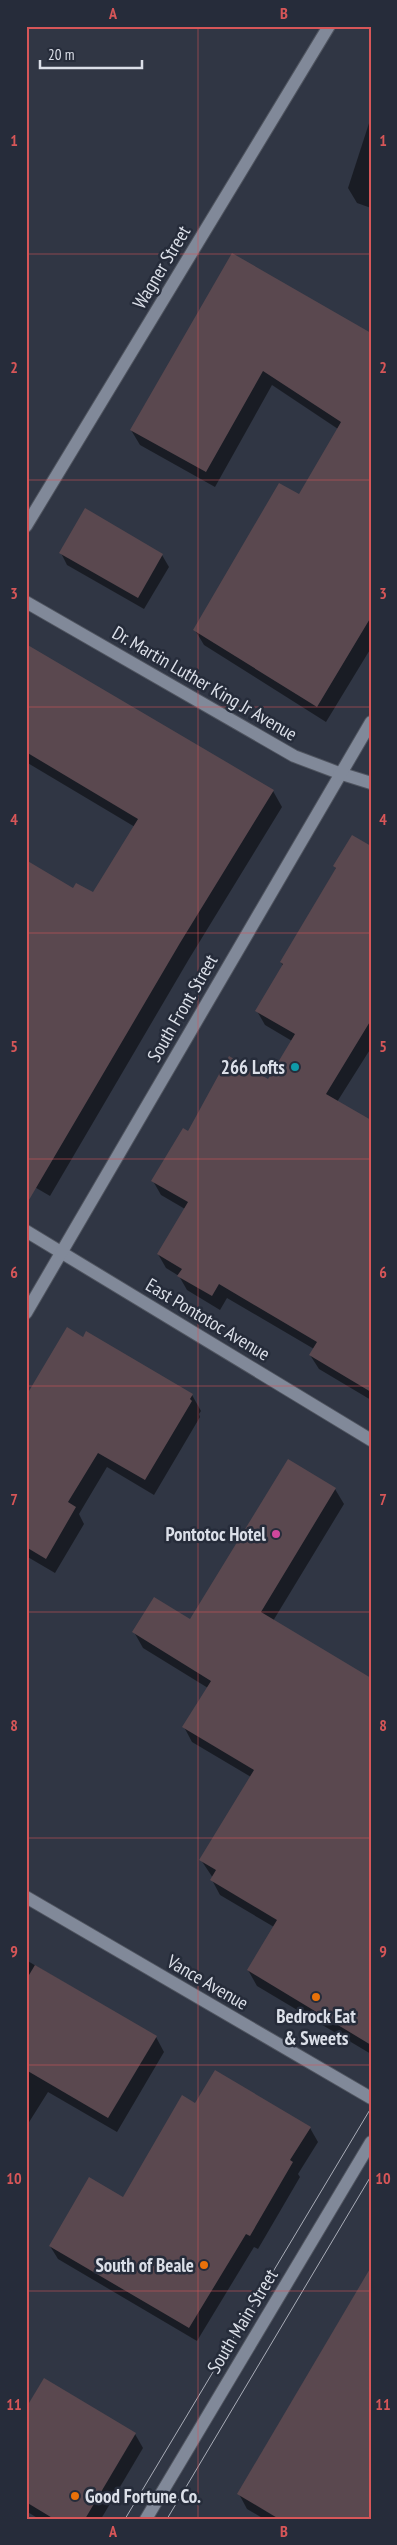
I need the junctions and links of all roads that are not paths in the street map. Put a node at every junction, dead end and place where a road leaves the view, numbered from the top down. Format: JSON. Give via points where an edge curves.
{"nodes":[{"id":1,"x":329,"y":26,"type":"edge"},
{"id":2,"x":26,"y":526,"type":"edge"},
{"id":3,"x":26,"y":602,"type":"edge"},
{"id":4,"x":371,"y":722,"type":"edge"},
{"id":5,"x":339,"y":773,"type":"junction"},
{"id":6,"x":371,"y":782,"type":"edge"},
{"id":7,"x":26,"y":1231,"type":"edge"},
{"id":8,"x":63,"y":1253,"type":"junction"},
{"id":9,"x":26,"y":1313,"type":"edge"},
{"id":10,"x":371,"y":1440,"type":"edge"},
{"id":11,"x":26,"y":1897,"type":"edge"},
{"id":12,"x":371,"y":2098,"type":"edge"},
{"id":13,"x":371,"y":2142,"type":"edge"},
{"id":14,"x":146,"y":2519,"type":"edge"}],
"edges":[{"from":1,"to":2,"type":"street","name":"Wagner Street"},
{"from":3,"to":5,"type":"street","name":"Dr. Martin Luther King Jr Avenue","via":[[294,756]]},
{"from":4,"to":5,"type":"street","name":"South Front Street"},
{"from":5,"to":6,"type":"street","name":"Dr. Martin Luther King Jr Avenue"},
{"from":5,"to":8,"type":"street","name":"South Front Street"},
{"from":7,"to":8,"type":"street","name":"East Pontotoc Avenue"},
{"from":8,"to":9,"type":"street","name":"South Front Street"},
{"from":8,"to":10,"type":"street","name":"East Pontotoc Avenue"},
{"from":11,"to":12,"type":"street","name":"Vance Avenue"},
{"from":13,"to":14,"type":"street","name":"South Main Street"}]}
